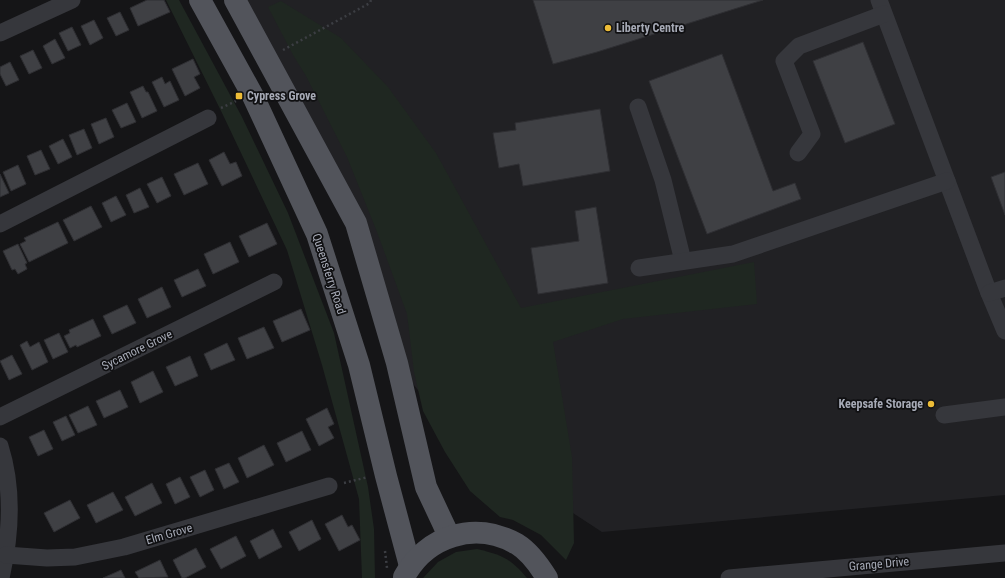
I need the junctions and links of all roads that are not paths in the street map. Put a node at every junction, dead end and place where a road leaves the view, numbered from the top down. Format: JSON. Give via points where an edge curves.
{"nodes":[{"id":1,"x":72,"y":0,"type":"edge"},
{"id":2,"x":200,"y":0,"type":"edge"},
{"id":3,"x":235,"y":0,"type":"edge"},
{"id":4,"x":882,"y":7,"type":"edge"},
{"id":5,"x":0,"y":33,"type":"edge"},
{"id":6,"x":638,"y":107,"type":"dead end"},
{"id":7,"x":208,"y":118,"type":"dead end"},
{"id":8,"x":798,"y":153,"type":"dead end"},
{"id":9,"x":947,"y":182,"type":"junction"},
{"id":10,"x":0,"y":224,"type":"edge"},
{"id":11,"x":683,"y":261,"type":"junction"},
{"id":12,"x":639,"y":268,"type":"dead end"},
{"id":13,"x":274,"y":282,"type":"dead end"},
{"id":14,"x":1005,"y":288,"type":"edge"},
{"id":15,"x":989,"y":293,"type":"junction"},
{"id":16,"x":1005,"y":331,"type":"edge"},
{"id":17,"x":1005,"y":407,"type":"edge"},
{"id":18,"x":944,"y":415,"type":"dead end"},
{"id":19,"x":0,"y":417,"type":"edge"},
{"id":20,"x":0,"y":446,"type":"edge"},
{"id":21,"x":329,"y":486,"type":"road end"},
{"id":22,"x":449,"y":536,"type":"junction"},
{"id":23,"x":1005,"y":553,"type":"edge"},
{"id":24,"x":6,"y":555,"type":"junction"},
{"id":25,"x":400,"y":570,"type":"edge"},
{"id":26,"x":774,"y":576,"type":"edge"},
{"id":27,"x":1,"y":578,"type":"edge"},
{"id":28,"x":547,"y":578,"type":"edge"},
{"id":29,"x":729,"y":578,"type":"edge"}],
"edges":[{"from":1,"to":5,"type":"street"},
{"from":2,"to":25,"type":"main road","name":"Queensferry Road","via":[[253,96],[317,234],[359,365],[389,489]]},
{"from":3,"to":22,"type":"main road","via":[[356,222],[397,363],[426,487]]},
{"from":4,"to":8,"type":"street","via":[[799,46],[784,60],[812,134]]},
{"from":4,"to":9,"type":"street"},
{"from":6,"to":11,"type":"street","via":[[663,180]]},
{"from":7,"to":10,"type":"street"},
{"from":9,"to":11,"type":"street","via":[[733,254]]},
{"from":9,"to":15,"type":"street"},
{"from":11,"to":12,"type":"street"},
{"from":13,"to":19,"type":"street","name":"Sycamore Grove"},
{"from":14,"to":15,"type":"street"},
{"from":15,"to":16,"type":"street"},
{"from":17,"to":18,"type":"street"},
{"from":20,"to":24,"type":"street","via":[[8,482],[10,512]]},
{"from":21,"to":24,"type":"street","name":"Elm Grove","via":[[124,547],[75,558]]},
{"from":22,"to":25,"type":"main road","via":[[427,548]]},
{"from":22,"to":28,"type":"main road","via":[[472,532],[496,535],[517,544],[535,560]]},
{"from":23,"to":26,"type":"street","name":"Grange Drive"},
{"from":24,"to":27,"type":"street"},
{"from":26,"to":29,"type":"street","name":"Grange Drive"}]}
